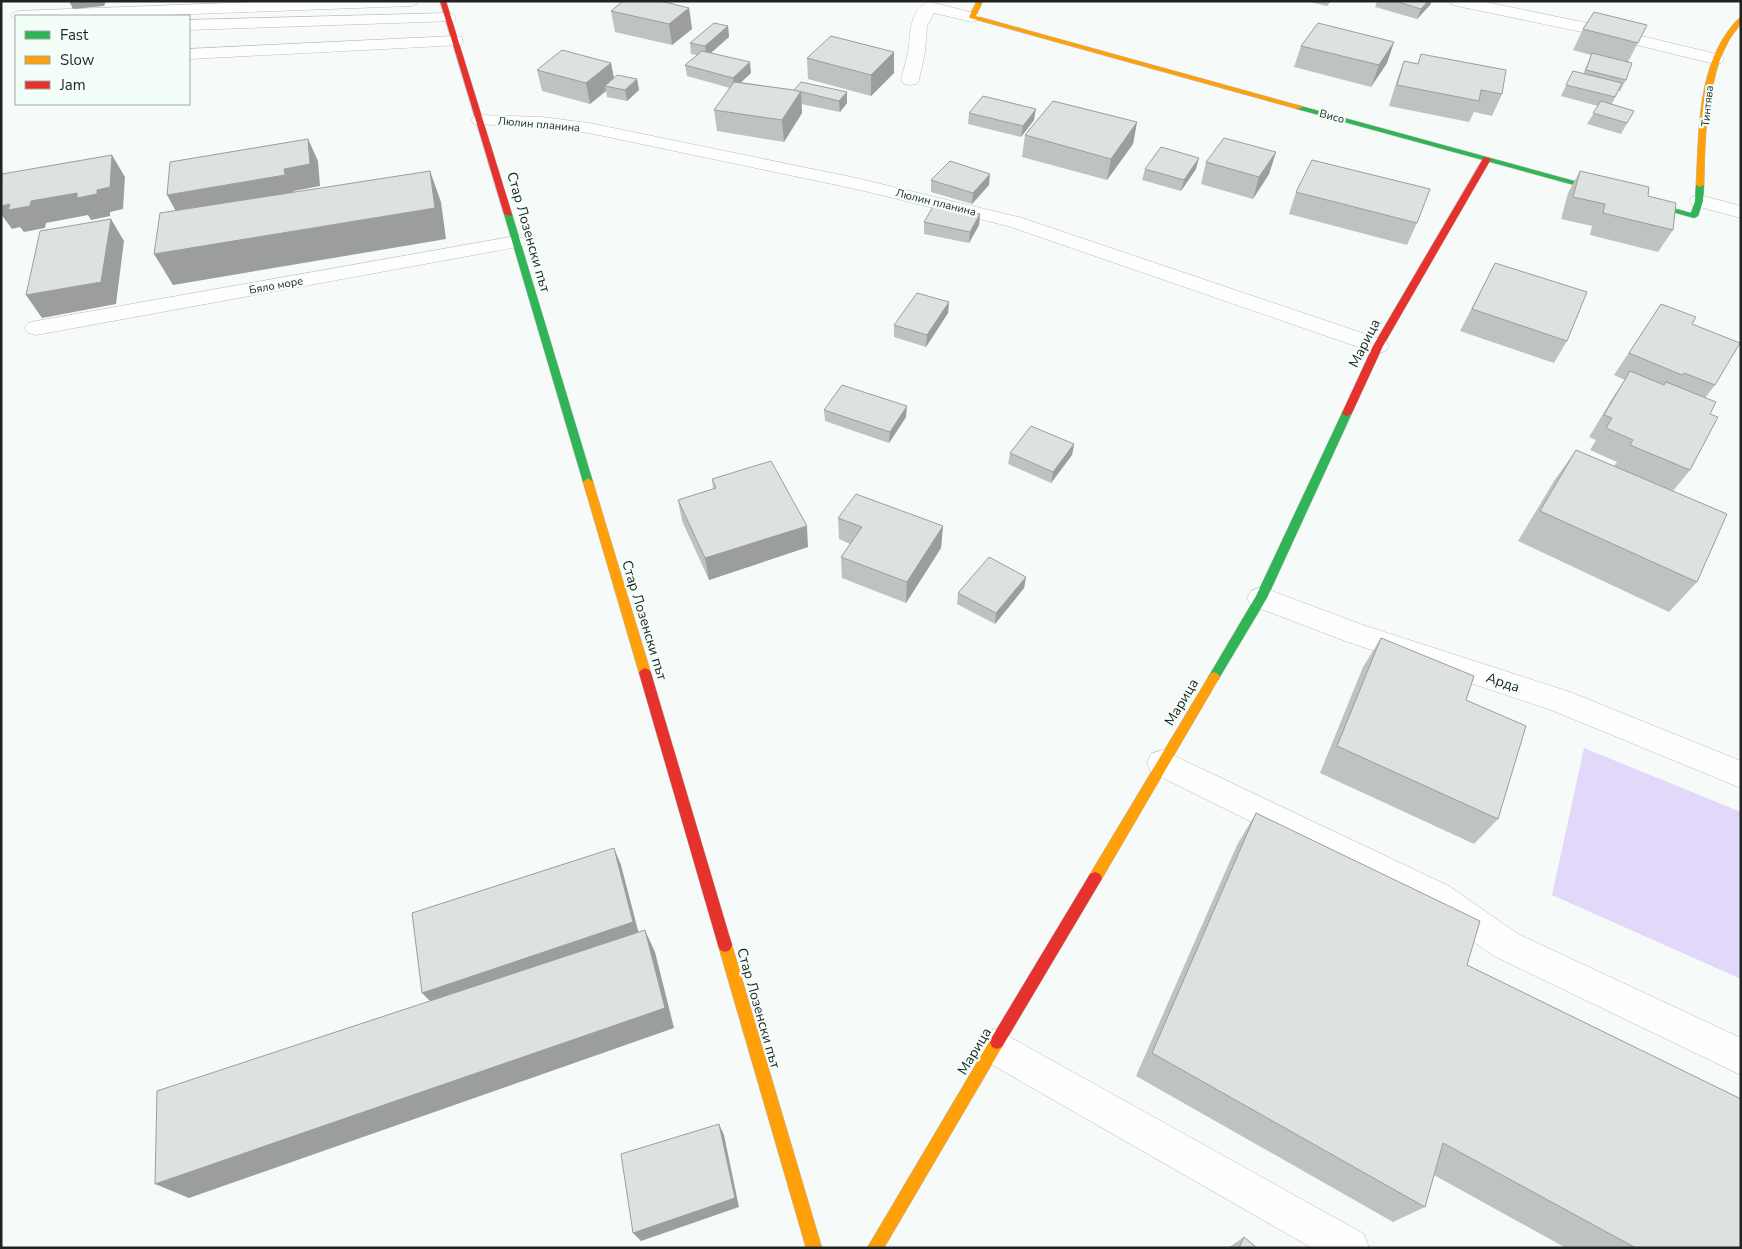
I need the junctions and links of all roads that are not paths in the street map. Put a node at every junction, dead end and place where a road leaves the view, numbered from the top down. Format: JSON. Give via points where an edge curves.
{"nodes":[{"id":1,"x":411,"y":1,"type":"edge"},
{"id":2,"x":443,"y":1,"type":"edge"},
{"id":3,"x":980,"y":1,"type":"edge"},
{"id":4,"x":1457,"y":1,"type":"edge"},
{"id":5,"x":44,"y":15,"type":"edge"},
{"id":6,"x":15,"y":16,"type":"edge"},
{"id":7,"x":1,"y":17,"type":"edge"},
{"id":8,"x":972,"y":17,"type":"junction"},
{"id":9,"x":448,"y":18,"type":"junction"},
{"id":10,"x":1741,"y":20,"type":"edge"},
{"id":11,"x":190,"y":25,"type":"edge"},
{"id":12,"x":455,"y":40,"type":"junction"},
{"id":13,"x":190,"y":54,"type":"edge"},
{"id":14,"x":1715,"y":59,"type":"junction"},
{"id":15,"x":910,"y":80,"type":"dead end"},
{"id":16,"x":480,"y":120,"type":"junction"},
{"id":17,"x":1487,"y":159,"type":"junction"},
{"id":18,"x":1699,"y":201,"type":"junction"},
{"id":19,"x":1741,"y":212,"type":"edge"},
{"id":20,"x":516,"y":242,"type":"junction"},
{"id":21,"x":36,"y":328,"type":"dead end"},
{"id":22,"x":1378,"y":346,"type":"junction"},
{"id":23,"x":1261,"y":598,"type":"junction"},
{"id":24,"x":1162,"y":763,"type":"junction"},
{"id":25,"x":1741,"y":775,"type":"edge"},
{"id":26,"x":994,"y":1046,"type":"junction"},
{"id":27,"x":1741,"y":1057,"type":"edge"},
{"id":28,"x":814,"y":1248,"type":"edge"},
{"id":29,"x":875,"y":1248,"type":"edge"},
{"id":30,"x":1350,"y":1248,"type":"edge"}],
"edges":[{"from":1,"to":5,"type":"street"},
{"from":2,"to":9,"type":"street","name":"Стар Лозенски път"},
{"from":3,"to":8,"type":"street"},
{"from":4,"to":14,"type":"street"},
{"from":6,"to":7,"type":"street"},
{"from":8,"to":15,"type":"street","via":[[930,6],[923,13],[918,23]]},
{"from":8,"to":17,"type":"street","name":"Висо"},
{"from":9,"to":11,"type":"street"},
{"from":9,"to":12,"type":"street","name":"Стар Лозенски път"},
{"from":10,"to":14,"type":"street","name":"Тинтява","via":[[1723,41]]},
{"from":12,"to":13,"type":"street"},
{"from":12,"to":16,"type":"street","name":"Стар Лозенски път"},
{"from":14,"to":18,"type":"street","name":"Тинтява","via":[[1706,91]]},
{"from":16,"to":20,"type":"street","name":"Стар Лозенски път"},
{"from":16,"to":22,"type":"street","name":"Люлин планина","via":[[589,128],[962,207]]},
{"from":17,"to":18,"type":"street","name":"Висо","via":[[1694,216]]},
{"from":17,"to":22,"type":"street","name":"Марица"},
{"from":18,"to":19,"type":"street"},
{"from":20,"to":21,"type":"street","name":"Бяло море"},
{"from":20,"to":28,"type":"street","name":"Стар Лозенски път"},
{"from":22,"to":23,"type":"street","name":"Марица"},
{"from":23,"to":24,"type":"street","name":"Марица"},
{"from":23,"to":25,"type":"street","name":"Арда","via":[[1560,701]]},
{"from":24,"to":26,"type":"street","name":"Марица"},
{"from":24,"to":27,"type":"street","via":[[1437,897],[1506,945]]},
{"from":26,"to":29,"type":"street","name":"Марица"},
{"from":26,"to":30,"type":"street"}]}
